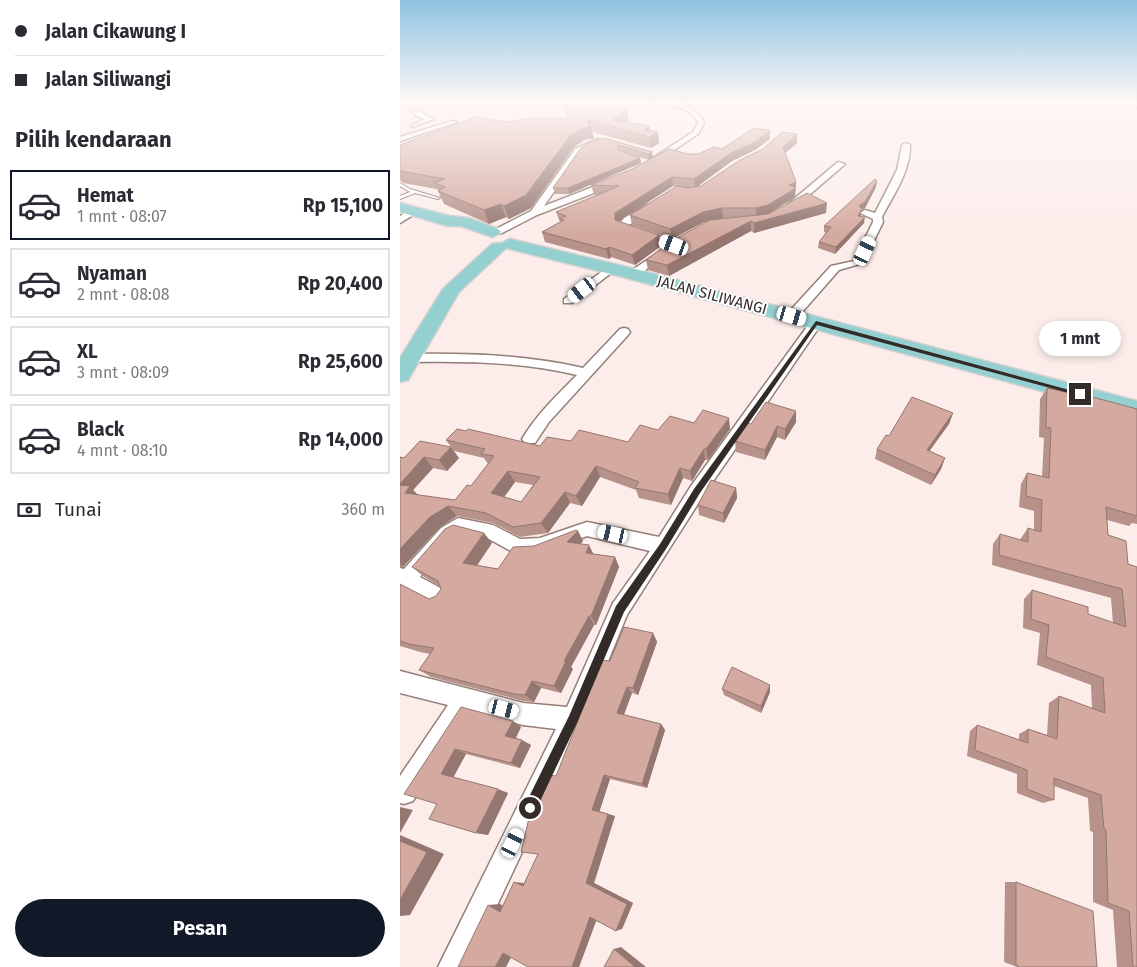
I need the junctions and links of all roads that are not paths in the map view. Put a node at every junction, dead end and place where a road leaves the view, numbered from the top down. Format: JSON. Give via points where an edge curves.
{"nodes":[{"id":1,"x":586,"y":145,"type":"edge"},
{"id":2,"x":679,"y":145,"type":"edge"},
{"id":3,"x":689,"y":145,"type":"edge"},
{"id":4,"x":906,"y":145,"type":"dead end"},
{"id":5,"x":655,"y":153,"type":"dead end"},
{"id":6,"x":664,"y":156,"type":"junction"},
{"id":7,"x":841,"y":164,"type":"dead end"},
{"id":8,"x":400,"y":184,"type":"edge"},
{"id":9,"x":414,"y":192,"type":"junction"},
{"id":10,"x":438,"y":198,"type":"edge"},
{"id":11,"x":657,"y":203,"type":"edge"},
{"id":12,"x":403,"y":209,"type":"edge"},
{"id":13,"x":784,"y":212,"type":"edge"},
{"id":14,"x":534,"y":213,"type":"junction"},
{"id":15,"x":864,"y":213,"type":"edge"},
{"id":16,"x":877,"y":217,"type":"junction"},
{"id":17,"x":500,"y":238,"type":"junction"},
{"id":18,"x":608,"y":267,"type":"junction"},
{"id":19,"x":633,"y":274,"type":"junction"},
{"id":20,"x":568,"y":301,"type":"dead end"},
{"id":21,"x":792,"y":316,"type":"junction"},
{"id":22,"x":816,"y":323,"type":"junction"},
{"id":23,"x":624,"y":332,"type":"dead end"},
{"id":24,"x":411,"y":358,"type":"junction"},
{"id":25,"x":587,"y":373,"type":"junction"},
{"id":26,"x":400,"y":375,"type":"edge"},
{"id":27,"x":1137,"y":409,"type":"edge"},
{"id":28,"x":530,"y":439,"type":"dead end"},
{"id":29,"x":663,"y":546,"type":"junction"},
{"id":30,"x":403,"y":578,"type":"edge"},
{"id":31,"x":439,"y":597,"type":"edge"},
{"id":32,"x":400,"y":682,"type":"edge"},
{"id":33,"x":465,"y":698,"type":"junction"},
{"id":34,"x":573,"y":720,"type":"junction"},
{"id":35,"x":404,"y":792,"type":"edge"},
{"id":36,"x":453,"y":967,"type":"edge"}],
"edges":[{"from":1,"to":14,"type":"street","via":[[578,151]]},
{"from":2,"to":6,"type":"street"},
{"from":3,"to":6,"type":"street","via":[[649,166]]},
{"from":4,"to":16,"type":"street","via":[[908,150],[903,166]]},
{"from":5,"to":6,"type":"street"},
{"from":7,"to":13,"type":"street"},
{"from":8,"to":9,"type":"lane"},
{"from":9,"to":10,"type":"lane"},
{"from":9,"to":12,"type":"lane"},
{"from":11,"to":19,"type":"street","via":[[627,220],[622,227],[677,243]]},
{"from":12,"to":17,"type":"main road","name":"JALAN SILIWANGI"},
{"from":14,"to":17,"type":"street"},
{"from":14,"to":17,"type":"street","via":[[622,181]]},
{"from":15,"to":16,"type":"street"},
{"from":16,"to":21,"type":"street","via":[[878,222],[858,263],[835,268]]},
{"from":17,"to":18,"type":"main road","name":"JALAN SILIWANGI"},
{"from":17,"to":24,"type":"main road","via":[[452,289]]},
{"from":18,"to":19,"type":"main road","name":"JALAN SILIWANGI"},
{"from":18,"to":20,"type":"street"},
{"from":19,"to":21,"type":"main road","name":"JALAN SILIWANGI"},
{"from":21,"to":22,"type":"main road","name":"JALAN SILIWANGI"},
{"from":22,"to":27,"type":"main road","name":"JALAN SILIWANGI"},
{"from":22,"to":29,"type":"street","via":[[697,491]]},
{"from":23,"to":25,"type":"street"},
{"from":24,"to":25,"type":"street","via":[[485,357],[548,363]]},
{"from":24,"to":26,"type":"main road"},
{"from":25,"to":28,"type":"street","via":[[544,418]]},
{"from":29,"to":30,"type":"street","via":[[587,529],[540,546],[518,547],[493,532],[458,525]]},
{"from":29,"to":34,"type":"street","via":[[620,609]]},
{"from":30,"to":31,"type":"street"},
{"from":32,"to":33,"type":"street"},
{"from":33,"to":34,"type":"street","via":[[523,714]]},
{"from":33,"to":35,"type":"street"},
{"from":34,"to":36,"type":"street"}]}
